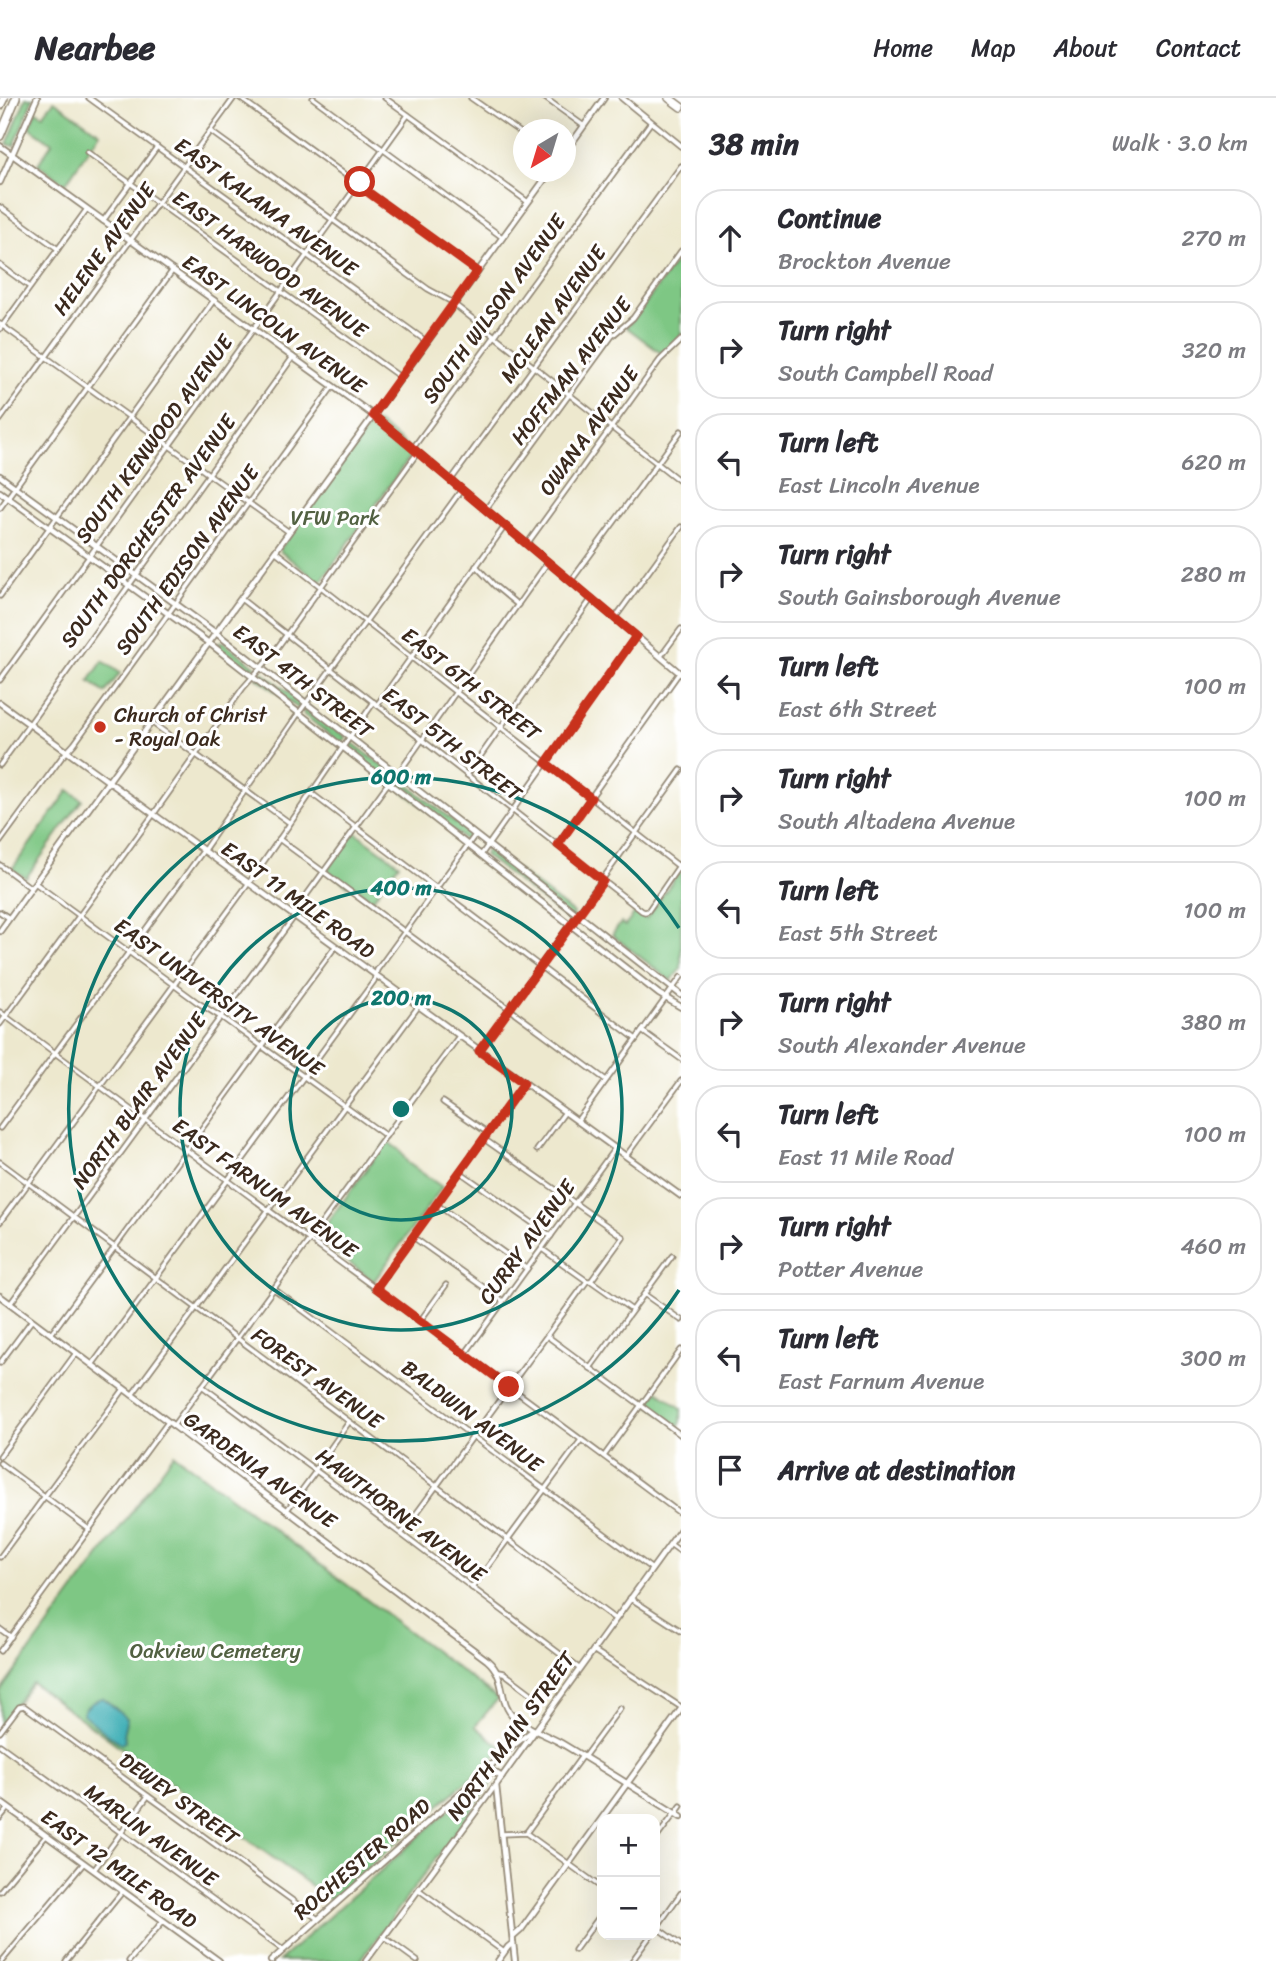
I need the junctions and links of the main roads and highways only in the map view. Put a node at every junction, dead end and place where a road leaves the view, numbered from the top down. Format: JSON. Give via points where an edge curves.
{"nodes":[{"id":1,"x":4,"y":98,"type":"edge"},
{"id":2,"x":16,"y":98,"type":"edge"},
{"id":3,"x":669,"y":98,"type":"edge"},
{"id":4,"x":0,"y":106,"type":"edge"},
{"id":5,"x":681,"y":107,"type":"edge"},
{"id":6,"x":0,"y":136,"type":"edge"}],
"edges":[{"from":1,"to":4,"type":"highway"},
{"from":2,"to":6,"type":"highway"},
{"from":3,"to":5,"type":"highway"}]}
